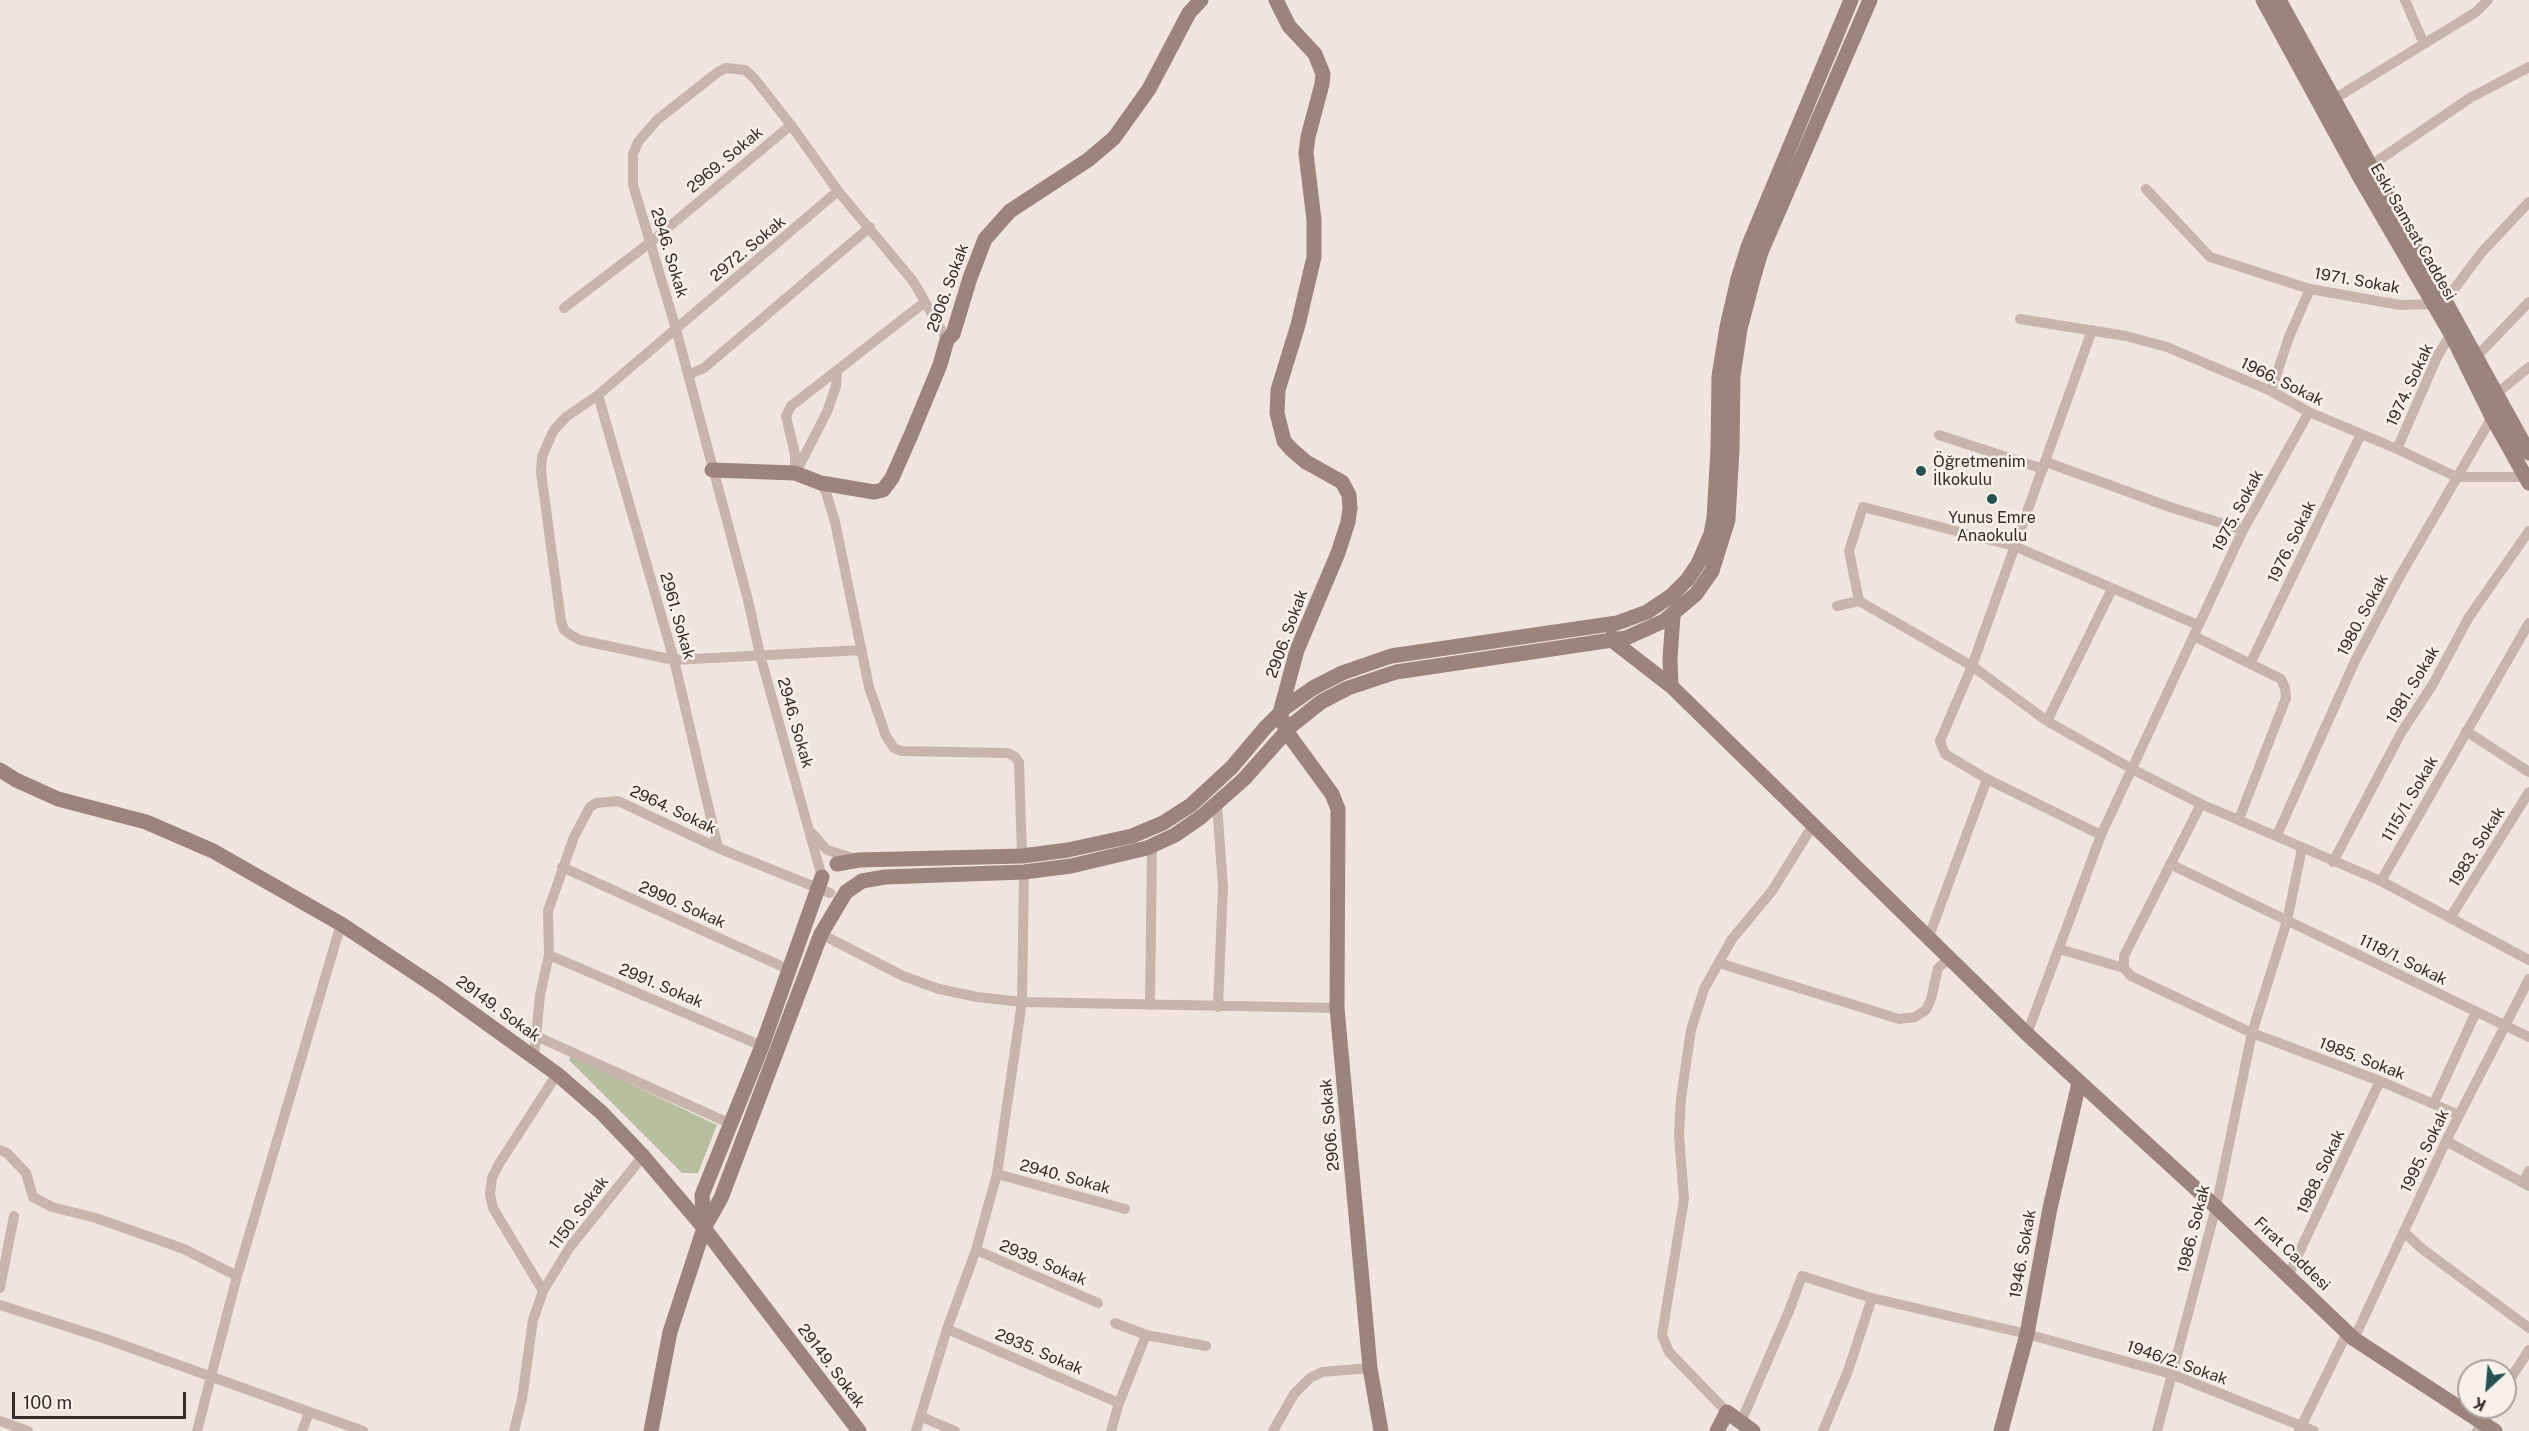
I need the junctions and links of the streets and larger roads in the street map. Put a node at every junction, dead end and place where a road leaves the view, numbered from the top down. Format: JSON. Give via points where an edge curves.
{"nodes":[{"id":1,"x":1201,"y":0,"type":"edge"},
{"id":2,"x":1276,"y":0,"type":"edge"},
{"id":3,"x":1851,"y":0,"type":"edge"},
{"id":4,"x":1870,"y":0,"type":"edge"},
{"id":5,"x":2263,"y":0,"type":"edge"},
{"id":6,"x":2279,"y":0,"type":"edge"},
{"id":7,"x":2405,"y":0,"type":"edge"},
{"id":8,"x":2488,"y":0,"type":"edge"},
{"id":9,"x":2424,"y":44,"type":"junction"},
{"id":10,"x":2529,"y":67,"type":"edge"},
{"id":11,"x":2334,"y":99,"type":"junction"},
{"id":12,"x":791,"y":125,"type":"junction"},
{"id":13,"x":2370,"y":166,"type":"junction"},
{"id":14,"x":2146,"y":189,"type":"dead end"},
{"id":15,"x":838,"y":191,"type":"junction"},
{"id":16,"x":2529,"y":201,"type":"edge"},
{"id":17,"x":870,"y":227,"type":"junction"},
{"id":18,"x":651,"y":241,"type":"junction"},
{"id":19,"x":2310,"y":289,"type":"junction"},
{"id":20,"x":925,"y":302,"type":"junction"},
{"id":21,"x":2529,"y":302,"type":"edge"},
{"id":22,"x":2440,"y":303,"type":"junction"},
{"id":23,"x":564,"y":308,"type":"dead end"},
{"id":24,"x":2020,"y":319,"type":"dead end"},
{"id":25,"x":676,"y":330,"type":"junction"},
{"id":26,"x":2091,"y":330,"type":"junction"},
{"id":27,"x":2451,"y":334,"type":"junction"},
{"id":28,"x":947,"y":340,"type":"junction"},
{"id":29,"x":2476,"y":357,"type":"junction"},
{"id":30,"x":2529,"y":367,"type":"edge"},
{"id":31,"x":837,"y":372,"type":"junction"},
{"id":32,"x":688,"y":375,"type":"junction"},
{"id":33,"x":2271,"y":392,"type":"junction"},
{"id":34,"x":2496,"y":394,"type":"junction"},
{"id":35,"x":598,"y":395,"type":"junction"},
{"id":36,"x":2308,"y":412,"type":"junction"},
{"id":37,"x":2492,"y":417,"type":"junction"},
{"id":38,"x":2361,"y":434,"type":"junction"},
{"id":39,"x":1939,"y":435,"type":"dead end"},
{"id":40,"x":2397,"y":449,"type":"junction"},
{"id":41,"x":2529,"y":453,"type":"edge"},
{"id":42,"x":2044,"y":465,"type":"junction"},
{"id":43,"x":712,"y":470,"type":"junction"},
{"id":44,"x":795,"y":473,"type":"junction"},
{"id":45,"x":2457,"y":477,"type":"junction"},
{"id":46,"x":2527,"y":480,"type":"edge"},
{"id":47,"x":821,"y":483,"type":"junction"},
{"id":48,"x":2243,"y":530,"type":"junction"},
{"id":49,"x":2529,"y":531,"type":"edge"},
{"id":50,"x":2014,"y":546,"type":"junction"},
{"id":51,"x":2112,"y":589,"type":"junction"},
{"id":52,"x":1859,"y":601,"type":"junction"},
{"id":53,"x":1837,"y":606,"type":"dead end"},
{"id":54,"x":1673,"y":616,"type":"junction"},
{"id":55,"x":2529,"y":622,"type":"edge"},
{"id":56,"x":1603,"y":625,"type":"junction"},
{"id":57,"x":2198,"y":625,"type":"junction"},
{"id":58,"x":2194,"y":636,"type":"junction"},
{"id":59,"x":1609,"y":641,"type":"junction"},
{"id":60,"x":862,"y":650,"type":"junction"},
{"id":61,"x":760,"y":655,"type":"junction"},
{"id":62,"x":674,"y":660,"type":"junction"},
{"id":63,"x":2250,"y":664,"type":"junction"},
{"id":64,"x":1972,"y":666,"type":"junction"},
{"id":65,"x":1671,"y":686,"type":"junction"},
{"id":66,"x":1280,"y":713,"type":"junction"},
{"id":67,"x":2047,"y":721,"type":"junction"},
{"id":68,"x":1286,"y":731,"type":"junction"},
{"id":69,"x":2466,"y":731,"type":"junction"},
{"id":70,"x":2132,"y":769,"type":"junction"},
{"id":71,"x":0,"y":770,"type":"edge"},
{"id":72,"x":2529,"y":772,"type":"edge"},
{"id":73,"x":1988,"y":779,"type":"junction"},
{"id":74,"x":2529,"y":792,"type":"edge"},
{"id":75,"x":1217,"y":804,"type":"junction"},
{"id":76,"x":2201,"y":804,"type":"junction"},
{"id":77,"x":2239,"y":819,"type":"junction"},
{"id":78,"x":1813,"y":825,"type":"junction"},
{"id":79,"x":810,"y":830,"type":"junction"},
{"id":80,"x":2101,"y":835,"type":"junction"},
{"id":81,"x":2277,"y":836,"type":"junction"},
{"id":82,"x":1152,"y":846,"type":"junction"},
{"id":83,"x":718,"y":848,"type":"junction"},
{"id":84,"x":2302,"y":848,"type":"junction"},
{"id":85,"x":827,"y":850,"type":"junction"},
{"id":86,"x":1022,"y":856,"type":"junction"},
{"id":87,"x":860,"y":860,"type":"junction"},
{"id":88,"x":2332,"y":862,"type":"junction"},
{"id":89,"x":837,"y":864,"type":"junction"},
{"id":90,"x":2170,"y":864,"type":"junction"},
{"id":91,"x":562,"y":867,"type":"junction"},
{"id":92,"x":1024,"y":872,"type":"junction"},
{"id":93,"x":2381,"y":881,"type":"junction"},
{"id":94,"x":823,"y":886,"type":"junction"},
{"id":95,"x":846,"y":892,"type":"junction"},
{"id":96,"x":2450,"y":918,"type":"junction"},
{"id":97,"x":2287,"y":921,"type":"junction"},
{"id":98,"x":341,"y":924,"type":"junction"},
{"id":99,"x":821,"y":934,"type":"junction"},
{"id":100,"x":1928,"y":939,"type":"junction"},
{"id":101,"x":2059,"y":949,"type":"junction"},
{"id":102,"x":549,"y":955,"type":"junction"},
{"id":103,"x":1949,"y":959,"type":"junction"},
{"id":104,"x":2529,"y":960,"type":"edge"},
{"id":105,"x":1719,"y":963,"type":"junction"},
{"id":106,"x":2124,"y":968,"type":"junction"},
{"id":107,"x":790,"y":970,"type":"junction"},
{"id":108,"x":2529,"y":979,"type":"edge"},
{"id":109,"x":1022,"y":1002,"type":"junction"},
{"id":110,"x":1150,"y":1005,"type":"junction"},
{"id":111,"x":1218,"y":1007,"type":"junction"},
{"id":112,"x":1337,"y":1008,"type":"junction"},
{"id":113,"x":2476,"y":1012,"type":"junction"},
{"id":114,"x":2505,"y":1026,"type":"junction"},
{"id":115,"x":2252,"y":1033,"type":"junction"},
{"id":116,"x":2027,"y":1034,"type":"junction"},
{"id":117,"x":536,"y":1036,"type":"junction"},
{"id":118,"x":2529,"y":1037,"type":"edge"},
{"id":119,"x":762,"y":1046,"type":"junction"},
{"id":120,"x":534,"y":1057,"type":"junction"},
{"id":121,"x":557,"y":1074,"type":"junction"},
{"id":122,"x":2380,"y":1082,"type":"junction"},
{"id":123,"x":2079,"y":1083,"type":"junction"},
{"id":124,"x":2434,"y":1103,"type":"junction"},
{"id":125,"x":2459,"y":1115,"type":"junction"},
{"id":126,"x":731,"y":1124,"type":"junction"},
{"id":127,"x":2446,"y":1140,"type":"junction"},
{"id":128,"x":0,"y":1150,"type":"edge"},
{"id":129,"x":643,"y":1156,"type":"junction"},
{"id":130,"x":2529,"y":1171,"type":"edge"},
{"id":131,"x":997,"y":1174,"type":"junction"},
{"id":132,"x":2526,"y":1184,"type":"edge"},
{"id":133,"x":2216,"y":1207,"type":"junction"},
{"id":134,"x":1125,"y":1209,"type":"dead end"},
{"id":135,"x":15,"y":1216,"type":"dead end"},
{"id":136,"x":704,"y":1228,"type":"junction"},
{"id":137,"x":2404,"y":1232,"type":"junction"},
{"id":138,"x":976,"y":1250,"type":"junction"},
{"id":139,"x":237,"y":1276,"type":"junction"},
{"id":140,"x":2288,"y":1276,"type":"junction"},
{"id":141,"x":0,"y":1288,"type":"edge"},
{"id":142,"x":543,"y":1291,"type":"junction"},
{"id":143,"x":1872,"y":1298,"type":"junction"},
{"id":144,"x":1098,"y":1303,"type":"dead end"},
{"id":145,"x":0,"y":1305,"type":"edge"},
{"id":146,"x":1115,"y":1323,"type":"dead end"},
{"id":147,"x":947,"y":1329,"type":"junction"},
{"id":148,"x":2529,"y":1329,"type":"edge"},
{"id":149,"x":2028,"y":1334,"type":"junction"},
{"id":150,"x":1146,"y":1335,"type":"junction"},
{"id":151,"x":2351,"y":1336,"type":"junction"},
{"id":152,"x":1206,"y":1346,"type":"dead end"},
{"id":153,"x":2529,"y":1350,"type":"edge"},
{"id":154,"x":1370,"y":1368,"type":"junction"},
{"id":155,"x":2517,"y":1368,"type":"edge"},
{"id":156,"x":2171,"y":1374,"type":"junction"},
{"id":157,"x":212,"y":1376,"type":"junction"},
{"id":158,"x":1119,"y":1403,"type":"junction"},
{"id":159,"x":1727,"y":1412,"type":"junction"},
{"id":160,"x":309,"y":1413,"type":"junction"},
{"id":161,"x":922,"y":1417,"type":"junction"},
{"id":162,"x":0,"y":1421,"type":"edge"},
{"id":163,"x":1747,"y":1427,"type":"edge"},
{"id":164,"x":2479,"y":1427,"type":"edge"},
{"id":165,"x":2300,"y":1428,"type":"edge"},
{"id":166,"x":28,"y":1431,"type":"edge"},
{"id":167,"x":197,"y":1431,"type":"edge"},
{"id":168,"x":302,"y":1431,"type":"edge"},
{"id":169,"x":363,"y":1431,"type":"edge"},
{"id":170,"x":514,"y":1431,"type":"edge"},
{"id":171,"x":651,"y":1431,"type":"edge"},
{"id":172,"x":859,"y":1431,"type":"edge"},
{"id":173,"x":916,"y":1431,"type":"edge"},
{"id":174,"x":955,"y":1431,"type":"edge"},
{"id":175,"x":1111,"y":1431,"type":"edge"},
{"id":176,"x":1273,"y":1431,"type":"edge"},
{"id":177,"x":1381,"y":1431,"type":"edge"},
{"id":178,"x":1717,"y":1431,"type":"edge"},
{"id":179,"x":1823,"y":1431,"type":"edge"},
{"id":180,"x":2001,"y":1431,"type":"edge"},
{"id":181,"x":2157,"y":1431,"type":"edge"},
{"id":182,"x":2314,"y":1431,"type":"edge"},
{"id":183,"x":2495,"y":1431,"type":"edge"}],
"edges":[{"from":1,"to":28,"type":"street","name":"2906. Sokak","via":[[1189,13],[1149,89],[1114,138],[1088,160],[1010,211],[985,239],[953,334]]},
{"from":2,"to":66,"type":"street","name":"2906. Sokak","via":[[1289,26],[1315,54],[1323,74],[1306,153],[1314,257],[1279,383],[1277,413],[1284,441],[1306,462],[1342,482],[1350,508],[1338,553],[1297,650]]},
{"from":3,"to":56,"type":"street","via":[[1738,279],[1719,376],[1714,518],[1705,549],[1687,580],[1663,602],[1635,618]]},
{"from":4,"to":54,"type":"street","via":[[1761,252],[1734,369],[1724,538],[1703,586]]},
{"from":5,"to":22,"type":"street","name":"Eski Samsat Caddesi"},
{"from":6,"to":11,"type":"street","name":"Eski Samsat Caddesi"},
{"from":7,"to":9,"type":"street"},
{"from":8,"to":9,"type":"street","via":[[2476,12]]},
{"from":9,"to":11,"type":"street"},
{"from":10,"to":13,"type":"street","via":[[2470,98]]},
{"from":11,"to":13,"type":"street","name":"Eski Samsat Caddesi"},
{"from":12,"to":15,"type":"street","name":"2946. Sokak"},
{"from":12,"to":18,"type":"street","name":"2969. Sokak"},
{"from":12,"to":18,"type":"street","name":"2946. Sokak","via":[[754,78],[736,68],[718,72],[657,120],[638,142],[632,170]]},
{"from":13,"to":22,"type":"street","name":"Eski Samsat Caddesi"},
{"from":14,"to":19,"type":"street","name":"1971. Sokak","via":[[2210,257]]},
{"from":15,"to":17,"type":"street","name":"2946. Sokak"},
{"from":15,"to":25,"type":"street","name":"2972. Sokak"},
{"from":16,"to":22,"type":"street"},
{"from":17,"to":20,"type":"street","name":"2946. Sokak"},
{"from":17,"to":32,"type":"street","via":[[704,368]]},
{"from":18,"to":23,"type":"street","name":"2969. Sokak"},
{"from":18,"to":25,"type":"street","name":"2946. Sokak"},
{"from":19,"to":22,"type":"street","name":"1971. Sokak","via":[[2400,305]]},
{"from":19,"to":33,"type":"street"},
{"from":20,"to":28,"type":"street","name":"2946. Sokak"},
{"from":20,"to":31,"type":"street"},
{"from":21,"to":29,"type":"street"},
{"from":22,"to":27,"type":"street","name":"Eski Samsat Caddesi"},
{"from":22,"to":29,"type":"street","name":"Eski Samsat Caddesi"},
{"from":24,"to":26,"type":"street","name":"1966. Sokak"},
{"from":25,"to":32,"type":"street","name":"2946. Sokak"},
{"from":25,"to":35,"type":"street","name":"2972. Sokak"},
{"from":26,"to":33,"type":"street","name":"1966. Sokak","via":[[2167,347]]},
{"from":26,"to":42,"type":"street"},
{"from":27,"to":37,"type":"street","name":"Eski Samsat Caddesi"},
{"from":27,"to":40,"type":"street","name":"1974. Sokak"},
{"from":28,"to":47,"type":"street","name":"2906. Sokak","via":[[911,435],[883,490]]},
{"from":29,"to":34,"type":"street","name":"Eski Samsat Caddesi"},
{"from":30,"to":34,"type":"street"},
{"from":31,"to":44,"type":"street","via":[[827,412]]},
{"from":31,"to":44,"type":"street","via":[[786,412]]},
{"from":32,"to":43,"type":"street","name":"2946. Sokak"},
{"from":33,"to":36,"type":"street","name":"1966. Sokak"},
{"from":34,"to":41,"type":"street","name":"Eski Samsat Caddesi"},
{"from":35,"to":62,"type":"street","name":"2961. Sokak"},
{"from":35,"to":62,"type":"street","name":"2972. Sokak","via":[[560,423],[542,457],[561,621],[564,630],[580,640]]},
{"from":36,"to":38,"type":"street","name":"1966. Sokak"},
{"from":36,"to":48,"type":"street","name":"1975. Sokak"},
{"from":37,"to":45,"type":"street","name":"1980. Sokak"},
{"from":37,"to":46,"type":"street","name":"Eski Samsat Caddesi"},
{"from":38,"to":40,"type":"street","name":"1966. Sokak"},
{"from":38,"to":63,"type":"street","name":"1976. Sokak"},
{"from":39,"to":42,"type":"street"},
{"from":40,"to":45,"type":"street","name":"1966. Sokak"},
{"from":42,"to":48,"type":"street"},
{"from":42,"to":50,"type":"street"},
{"from":43,"to":44,"type":"street","name":"2906. Sokak"},
{"from":43,"to":61,"type":"street","name":"2946. Sokak"},
{"from":44,"to":47,"type":"street","name":"2906. Sokak"},
{"from":45,"to":46,"type":"street","name":"1966. Sokak"},
{"from":45,"to":81,"type":"street","name":"1980. Sokak","via":[[2355,661]]},
{"from":47,"to":60,"type":"street","via":[[835,522]]},
{"from":48,"to":57,"type":"street","name":"1975. Sokak"},
{"from":49,"to":88,"type":"street","name":"1981. Sokak","via":[[2469,617]]},
{"from":50,"to":51,"type":"street"},
{"from":50,"to":52,"type":"street","via":[[1863,507],[1849,551]]},
{"from":50,"to":64,"type":"street"},
{"from":51,"to":57,"type":"street"},
{"from":51,"to":67,"type":"street"},
{"from":52,"to":53,"type":"street"},
{"from":52,"to":64,"type":"street"},
{"from":54,"to":59,"type":"street","via":[[1641,633]]},
{"from":54,"to":65,"type":"street"},
{"from":55,"to":69,"type":"street","name":"1115/1. Sokak"},
{"from":56,"to":59,"type":"street"},
{"from":56,"to":66,"type":"street","via":[[1391,656],[1327,680]]},
{"from":57,"to":58,"type":"street","name":"1975. Sokak"},
{"from":58,"to":63,"type":"street"},
{"from":58,"to":70,"type":"street","name":"1975. Sokak"},
{"from":59,"to":65,"type":"street","name":"Fırat Caddesi"},
{"from":59,"to":68,"type":"street","via":[[1396,672],[1335,694]]},
{"from":60,"to":61,"type":"street","name":"2972. Sokak"},
{"from":60,"to":86,"type":"street","via":[[869,687],[894,748],[907,752],[1008,753],[1017,759]]},
{"from":61,"to":62,"type":"street","name":"2972. Sokak"},
{"from":61,"to":79,"type":"street","name":"2946. Sokak"},
{"from":62,"to":83,"type":"street","name":"2961. Sokak"},
{"from":63,"to":77,"type":"street","via":[[2281,679],[2286,698]]},
{"from":64,"to":67,"type":"street"},
{"from":64,"to":73,"type":"street","via":[[1940,741],[1945,754]]},
{"from":65,"to":78,"type":"street","name":"Fırat Caddesi"},
{"from":66,"to":68,"type":"street","name":"2906. Sokak"},
{"from":66,"to":86,"type":"street","via":[[1212,786],[1163,823],[1123,839]]},
{"from":67,"to":70,"type":"street"},
{"from":68,"to":75,"type":"street"},
{"from":68,"to":112,"type":"street","name":"2906. Sokak","via":[[1332,794],[1338,809]]},
{"from":69,"to":72,"type":"street"},
{"from":69,"to":93,"type":"street","name":"1115/1. Sokak"},
{"from":70,"to":76,"type":"street"},
{"from":70,"to":80,"type":"street","name":"1975. Sokak"},
{"from":71,"to":98,"type":"street","name":"29149. Sokak","via":[[58,799],[123,814],[196,842]]},
{"from":73,"to":80,"type":"street"},
{"from":73,"to":100,"type":"street"},
{"from":74,"to":96,"type":"street","name":"1983. Sokak"},
{"from":75,"to":82,"type":"street","via":[[1184,829]]},
{"from":75,"to":111,"type":"street","via":[[1223,887]]},
{"from":76,"to":77,"type":"street"},
{"from":76,"to":90,"type":"street"},
{"from":77,"to":81,"type":"street"},
{"from":78,"to":100,"type":"street","name":"Fırat Caddesi"},
{"from":78,"to":105,"type":"street","via":[[1772,891],[1732,939]]},
{"from":79,"to":85,"type":"street"},
{"from":79,"to":94,"type":"street","name":"2946. Sokak"},
{"from":80,"to":101,"type":"street","name":"1975. Sokak"},
{"from":81,"to":84,"type":"street"},
{"from":82,"to":92,"type":"street","via":[[1117,857]]},
{"from":82,"to":110,"type":"street"},
{"from":83,"to":91,"type":"street","name":"2964. Sokak","via":[[610,800],[590,807]]},
{"from":83,"to":94,"type":"street","name":"2964. Sokak"},
{"from":84,"to":88,"type":"street"},
{"from":84,"to":97,"type":"street","name":"1986. Sokak"},
{"from":85,"to":87,"type":"street"},
{"from":85,"to":89,"type":"street"},
{"from":86,"to":87,"type":"street"},
{"from":87,"to":89,"type":"street"},
{"from":88,"to":93,"type":"street"},
{"from":89,"to":94,"type":"street","via":[[827,868]]},
{"from":89,"to":95,"type":"street","via":[[852,875]]},
{"from":90,"to":97,"type":"street","name":"1118/1. Sokak"},
{"from":90,"to":106,"type":"street","via":[[2124,956]]},
{"from":91,"to":102,"type":"street","name":"2964. Sokak","via":[[548,911]]},
{"from":91,"to":107,"type":"street","name":"2990. Sokak"},
{"from":92,"to":95,"type":"street","via":[[885,877],[862,881]]},
{"from":92,"to":109,"type":"street"},
{"from":93,"to":96,"type":"street"},
{"from":94,"to":95,"type":"street","via":[[840,895]]},
{"from":94,"to":107,"type":"street"},
{"from":95,"to":99,"type":"street"},
{"from":96,"to":104,"type":"street"},
{"from":97,"to":113,"type":"street","name":"1118/1. Sokak"},
{"from":97,"to":115,"type":"street","name":"1986. Sokak"},
{"from":98,"to":120,"type":"street","name":"29149. Sokak"},
{"from":98,"to":139,"type":"street"},
{"from":99,"to":109,"type":"street","via":[[921,983],[958,994]]},
{"from":99,"to":136,"type":"street","via":[[721,1198]]},
{"from":100,"to":103,"type":"street","name":"Fırat Caddesi"},
{"from":101,"to":106,"type":"street","name":"1985. Sokak"},
{"from":101,"to":116,"type":"street","name":"1975. Sokak"},
{"from":102,"to":117,"type":"street","name":"2964. Sokak"},
{"from":102,"to":119,"type":"street","name":"2991. Sokak"},
{"from":103,"to":105,"type":"street","via":[[1938,968],[1926,1010],[1915,1017],[1899,1019]]},
{"from":103,"to":116,"type":"street","name":"Fırat Caddesi"},
{"from":105,"to":159,"type":"street","via":[[1696,1010],[1691,1030],[1679,1136],[1684,1199],[1662,1331],[1669,1352]]},
{"from":106,"to":115,"type":"street","name":"1985. Sokak","via":[[2131,976]]},
{"from":107,"to":119,"type":"street"},
{"from":108,"to":114,"type":"street","name":"1995. Sokak"},
{"from":109,"to":110,"type":"street"},
{"from":109,"to":131,"type":"street"},
{"from":110,"to":111,"type":"street"},
{"from":111,"to":112,"type":"street"},
{"from":112,"to":154,"type":"street","name":"2906. Sokak"},
{"from":113,"to":114,"type":"street","name":"1118/1. Sokak"},
{"from":113,"to":124,"type":"street"},
{"from":114,"to":118,"type":"street","name":"1118/1. Sokak"},
{"from":114,"to":125,"type":"street","name":"1995. Sokak"},
{"from":115,"to":122,"type":"street","name":"1985. Sokak"},
{"from":115,"to":133,"type":"street","name":"1986. Sokak"},
{"from":116,"to":123,"type":"street","name":"Fırat Caddesi"},
{"from":117,"to":120,"type":"street","name":"2964. Sokak"},
{"from":117,"to":126,"type":"street"},
{"from":119,"to":126,"type":"street"},
{"from":120,"to":121,"type":"street","name":"29149. Sokak"},
{"from":121,"to":129,"type":"street","name":"29149. Sokak"},
{"from":121,"to":142,"type":"street","via":[[499,1164],[490,1194],[493,1208]]},
{"from":122,"to":124,"type":"street","name":"1985. Sokak"},
{"from":122,"to":140,"type":"street","name":"1988. Sokak"},
{"from":123,"to":133,"type":"street","name":"Fırat Caddesi"},
{"from":123,"to":149,"type":"street","name":"1946. Sokak","via":[[2050,1208]]},
{"from":124,"to":125,"type":"street","name":"1985. Sokak"},
{"from":125,"to":127,"type":"street","name":"1995. Sokak"},
{"from":126,"to":136,"type":"street","via":[[702,1194]]},
{"from":127,"to":132,"type":"street"},
{"from":127,"to":137,"type":"street","name":"1995. Sokak"},
{"from":128,"to":139,"type":"street","via":[[8,1153],[26,1173],[33,1197],[184,1249]]},
{"from":129,"to":136,"type":"street","name":"29149. Sokak"},
{"from":129,"to":142,"type":"street","name":"1150. Sokak","via":[[570,1247]]},
{"from":130,"to":132,"type":"street"},
{"from":131,"to":134,"type":"street","name":"2940. Sokak"},
{"from":131,"to":138,"type":"street"},
{"from":133,"to":140,"type":"street","name":"Fırat Caddesi"},
{"from":133,"to":156,"type":"street","name":"1986. Sokak"},
{"from":135,"to":141,"type":"street"},
{"from":136,"to":171,"type":"street","via":[[670,1332]]},
{"from":136,"to":172,"type":"street","name":"29149. Sokak"},
{"from":137,"to":148,"type":"street"},
{"from":137,"to":151,"type":"street","name":"1995. Sokak"},
{"from":138,"to":144,"type":"street","name":"2939. Sokak"},
{"from":138,"to":147,"type":"street"},
{"from":139,"to":157,"type":"street"},
{"from":140,"to":151,"type":"street","name":"Fırat Caddesi"},
{"from":142,"to":170,"type":"street","name":"1150. Sokak","via":[[533,1320]]},
{"from":143,"to":149,"type":"street","name":"1946/2. Sokak"},
{"from":143,"to":163,"type":"street","name":"1946/2. Sokak","via":[[1802,1276]]},
{"from":143,"to":179,"type":"street"},
{"from":145,"to":157,"type":"street"},
{"from":146,"to":150,"type":"street"},
{"from":147,"to":158,"type":"street","name":"2935. Sokak"},
{"from":147,"to":161,"type":"street"},
{"from":149,"to":156,"type":"street","name":"1946/2. Sokak"},
{"from":149,"to":180,"type":"street","name":"1946. Sokak"},
{"from":150,"to":152,"type":"street"},
{"from":150,"to":158,"type":"street"},
{"from":151,"to":164,"type":"street","name":"Fırat Caddesi"},
{"from":151,"to":165,"type":"street","name":"1995. Sokak"},
{"from":153,"to":155,"type":"street"},
{"from":154,"to":176,"type":"street","via":[[1322,1372],[1310,1378],[1297,1390]]},
{"from":154,"to":177,"type":"street","name":"2906. Sokak"},
{"from":156,"to":165,"type":"street","name":"1946/2. Sokak"},
{"from":156,"to":181,"type":"street","name":"1986. Sokak"},
{"from":157,"to":160,"type":"street"},
{"from":157,"to":167,"type":"street"},
{"from":158,"to":175,"type":"street"},
{"from":159,"to":163,"type":"street"},
{"from":159,"to":178,"type":"street"},
{"from":160,"to":168,"type":"street"},
{"from":160,"to":169,"type":"street"},
{"from":161,"to":173,"type":"street"},
{"from":161,"to":174,"type":"street"},
{"from":162,"to":166,"type":"street"},
{"from":164,"to":183,"type":"street","name":"Fırat Caddesi"},
{"from":165,"to":182,"type":"street","name":"1946/2. Sokak"}]}
